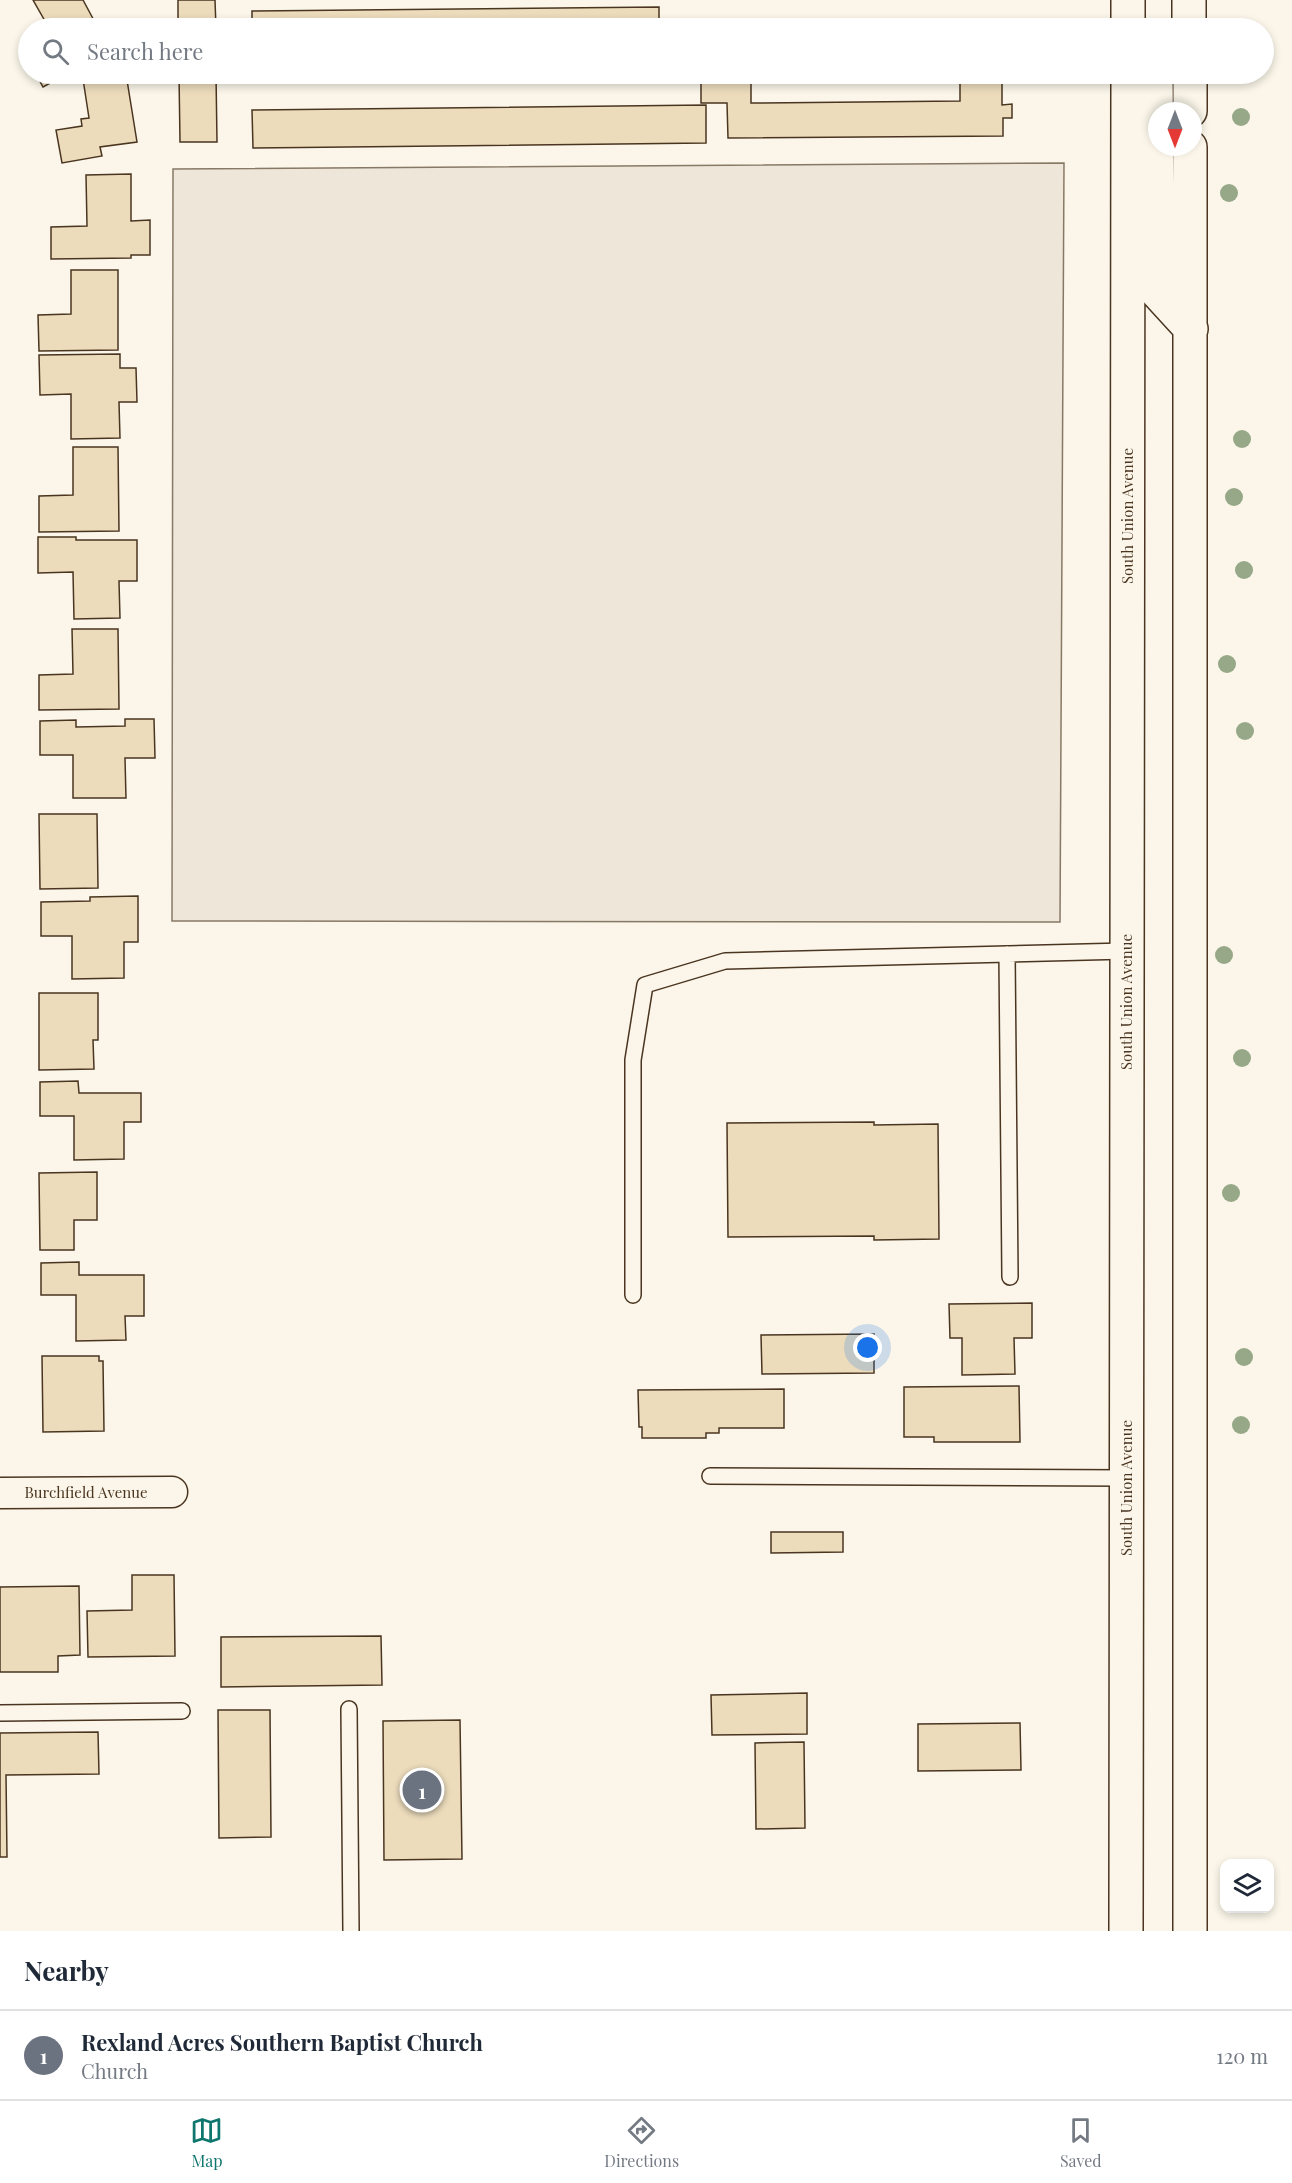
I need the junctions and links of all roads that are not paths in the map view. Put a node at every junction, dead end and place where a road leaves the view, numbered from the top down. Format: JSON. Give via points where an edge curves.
{"nodes":[{"id":1,"x":1128,"y":0,"type":"edge"},
{"id":2,"x":1189,"y":0,"type":"edge"},
{"id":3,"x":1128,"y":18,"type":"edge"},
{"id":4,"x":1189,"y":18,"type":"edge"},
{"id":5,"x":1128,"y":84,"type":"edge"},
{"id":6,"x":1156,"y":84,"type":"edge"},
{"id":7,"x":1190,"y":84,"type":"edge"},
{"id":8,"x":1190,"y":102,"type":"edge"},
{"id":9,"x":1190,"y":156,"type":"edge"},
{"id":10,"x":1191,"y":329,"type":"junction"},
{"id":11,"x":1126,"y":951,"type":"junction"},
{"id":12,"x":1007,"y":954,"type":"junction"},
{"id":13,"x":1010,"y":1277,"type":"dead end"},
{"id":14,"x":633,"y":1294,"type":"dead end"},
{"id":15,"x":710,"y":1476,"type":"dead end"},
{"id":16,"x":1125,"y":1478,"type":"junction"},
{"id":17,"x":172,"y":1492,"type":"dead end"},
{"id":18,"x":0,"y":1493,"type":"edge"},
{"id":19,"x":349,"y":1709,"type":"dead end"},
{"id":20,"x":182,"y":1711,"type":"dead end"},
{"id":21,"x":0,"y":1713,"type":"edge"},
{"id":22,"x":351,"y":1931,"type":"edge"},
{"id":23,"x":1126,"y":1931,"type":"edge"},
{"id":24,"x":1190,"y":1931,"type":"edge"}],
"edges":[{"from":1,"to":3,"type":"main road"},
{"from":2,"to":4,"type":"main road"},
{"from":5,"to":11,"type":"main road","name":"South Union Avenue"},
{"from":6,"to":10,"type":"main road","via":[[1158,293]]},
{"from":7,"to":8,"type":"main road"},
{"from":9,"to":10,"type":"main road"},
{"from":10,"to":24,"type":"main road"},
{"from":11,"to":12,"type":"lane"},
{"from":11,"to":16,"type":"main road","name":"South Union Avenue"},
{"from":12,"to":13,"type":"lane"},
{"from":12,"to":14,"type":"lane","via":[[725,961],[645,985],[633,1060]]},
{"from":15,"to":16,"type":"lane"},
{"from":16,"to":23,"type":"main road","name":"South Union Avenue"},
{"from":17,"to":18,"type":"street","name":"Burchfield Avenue"},
{"from":19,"to":22,"type":"lane"},
{"from":20,"to":21,"type":"lane"}]}
